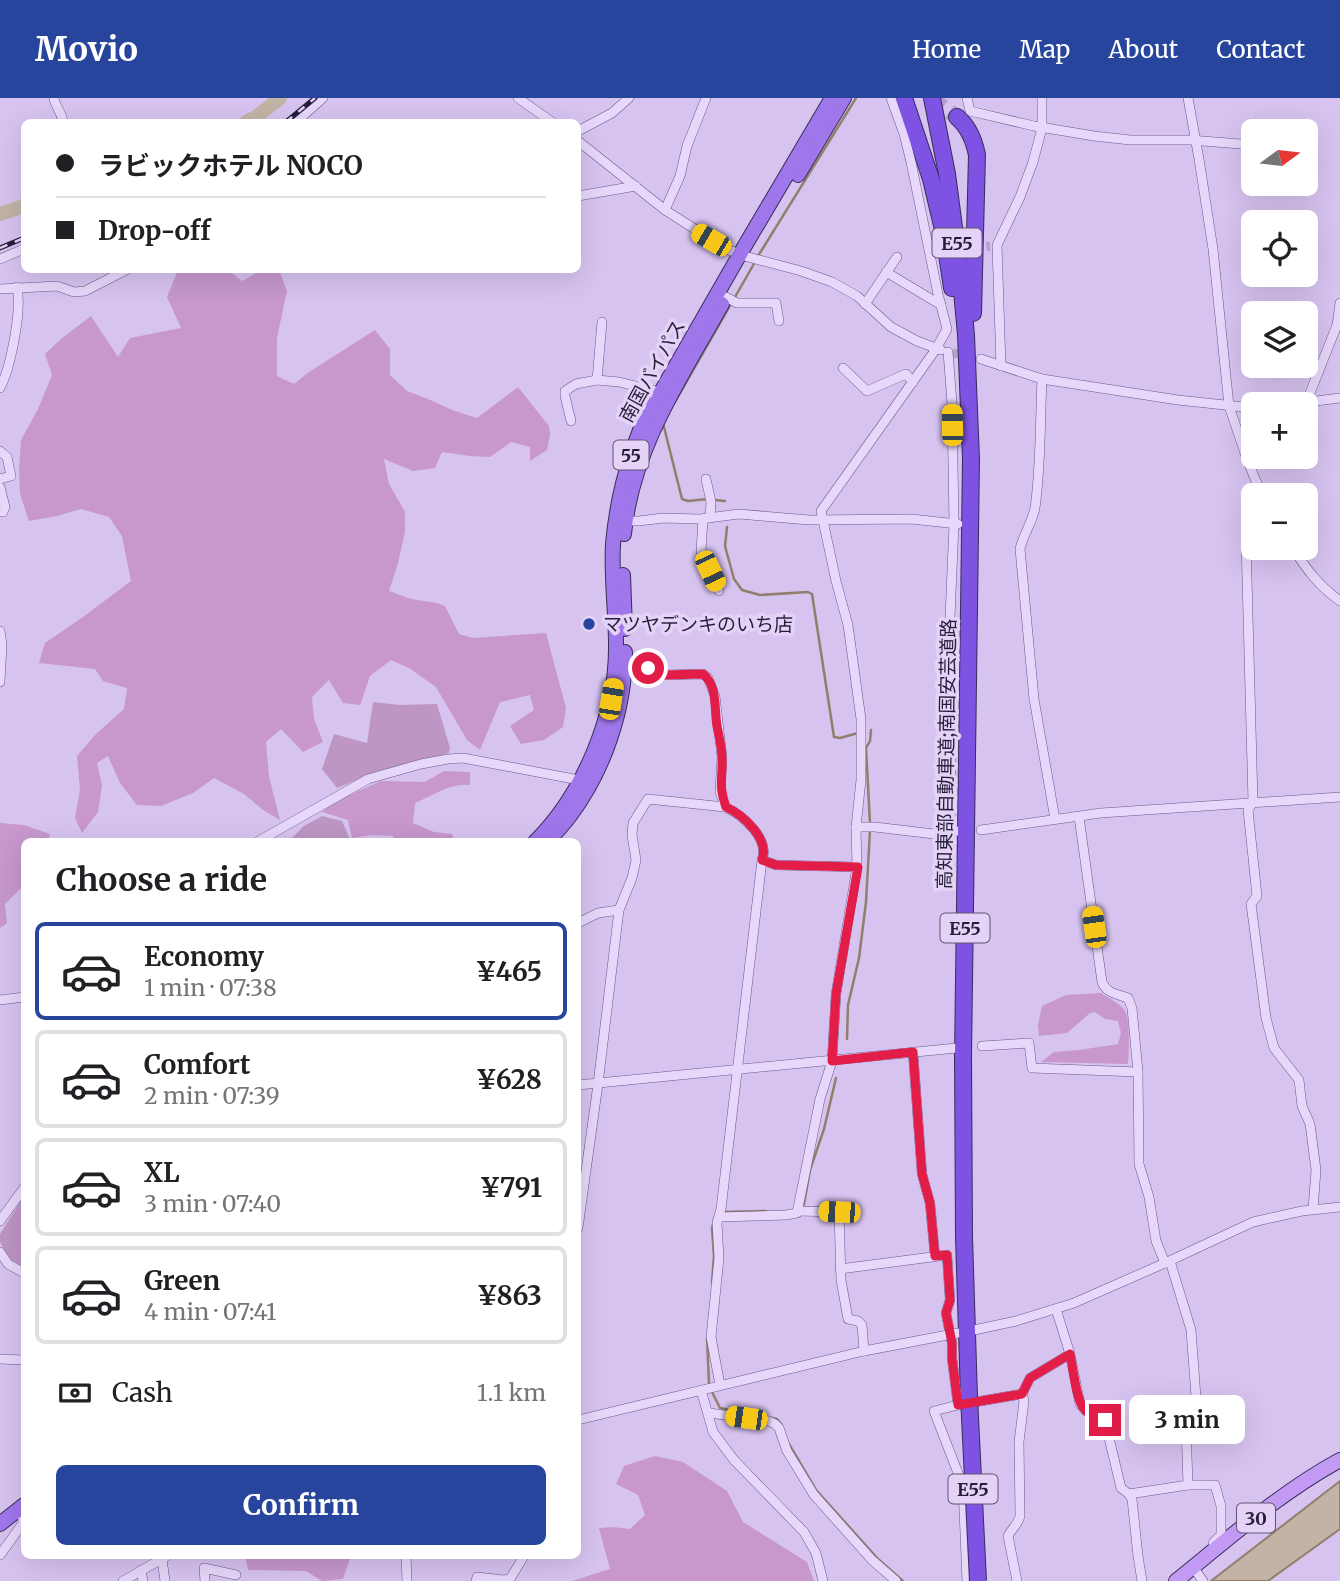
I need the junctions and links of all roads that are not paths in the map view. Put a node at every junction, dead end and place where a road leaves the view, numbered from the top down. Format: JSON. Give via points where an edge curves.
{"nodes":[{"id":1,"x":54,"y":98,"type":"edge"},
{"id":2,"x":323,"y":98,"type":"edge"},
{"id":3,"x":518,"y":98,"type":"edge"},
{"id":4,"x":629,"y":98,"type":"edge"},
{"id":5,"x":706,"y":98,"type":"edge"},
{"id":6,"x":832,"y":98,"type":"edge"},
{"id":7,"x":844,"y":98,"type":"edge"},
{"id":8,"x":891,"y":98,"type":"edge"},
{"id":9,"x":904,"y":98,"type":"edge"},
{"id":10,"x":932,"y":98,"type":"edge"},
{"id":11,"x":967,"y":98,"type":"edge"},
{"id":12,"x":1042,"y":98,"type":"edge"},
{"id":13,"x":1188,"y":98,"type":"edge"},
{"id":14,"x":957,"y":117,"type":"tunnel mouth"},
{"id":15,"x":63,"y":119,"type":"edge"},
{"id":16,"x":299,"y":119,"type":"edge"},
{"id":17,"x":548,"y":119,"type":"edge"},
{"id":18,"x":1042,"y":128,"type":"junction"},
{"id":19,"x":581,"y":130,"type":"edge"},
{"id":20,"x":1196,"y":142,"type":"junction"},
{"id":21,"x":581,"y":143,"type":"edge"},
{"id":22,"x":1241,"y":144,"type":"edge"},
{"id":23,"x":636,"y":186,"type":"junction"},
{"id":24,"x":581,"y":195,"type":"edge"},
{"id":25,"x":665,"y":210,"type":"junction"},
{"id":26,"x":21,"y":249,"type":"edge"},
{"id":27,"x":897,"y":257,"type":"dead end"},
{"id":28,"x":750,"y":258,"type":"junction"},
{"id":29,"x":0,"y":259,"type":"edge"},
{"id":30,"x":886,"y":272,"type":"junction"},
{"id":31,"x":120,"y":273,"type":"edge"},
{"id":32,"x":16,"y":287,"type":"junction"},
{"id":33,"x":0,"y":289,"type":"edge"},
{"id":34,"x":726,"y":297,"type":"junction"},
{"id":35,"x":1340,"y":303,"type":"edge"},
{"id":36,"x":865,"y":304,"type":"junction"},
{"id":37,"x":941,"y":305,"type":"junction"},
{"id":38,"x":779,"y":321,"type":"dead end"},
{"id":39,"x":602,"y":322,"type":"dead end"},
{"id":40,"x":936,"y":349,"type":"junction"},
{"id":41,"x":981,"y":359,"type":"tunnel mouth"},
{"id":42,"x":1002,"y":366,"type":"junction"},
{"id":43,"x":844,"y":368,"type":"dead end"},
{"id":44,"x":1042,"y":379,"type":"junction"},
{"id":45,"x":597,"y":380,"type":"junction"},
{"id":46,"x":913,"y":382,"type":"junction"},
{"id":47,"x":0,"y":388,"type":"edge"},
{"id":48,"x":968,"y":390,"type":"junction"},
{"id":49,"x":660,"y":392,"type":"junction"},
{"id":50,"x":1310,"y":392,"type":"edge"},
{"id":51,"x":1340,"y":398,"type":"edge"},
{"id":52,"x":1318,"y":401,"type":"edge"},
{"id":53,"x":1229,"y":406,"type":"junction"},
{"id":54,"x":1241,"y":407,"type":"edge"},
{"id":55,"x":571,"y":421,"type":"dead end"},
{"id":56,"x":0,"y":451,"type":"edge"},
{"id":57,"x":971,"y":459,"type":"junction"},
{"id":58,"x":0,"y":479,"type":"edge"},
{"id":59,"x":706,"y":479,"type":"dead end"},
{"id":60,"x":1257,"y":483,"type":"edge"},
{"id":61,"x":0,"y":487,"type":"edge"},
{"id":62,"x":0,"y":512,"type":"edge"},
{"id":63,"x":706,"y":518,"type":"junction"},
{"id":64,"x":822,"y":520,"type":"junction"},
{"id":65,"x":625,"y":521,"type":"junction"},
{"id":66,"x":957,"y":524,"type":"junction"},
{"id":67,"x":1247,"y":560,"type":"edge"},
{"id":68,"x":1301,"y":560,"type":"edge"},
{"id":69,"x":719,"y":591,"type":"dead end"},
{"id":70,"x":1340,"y":601,"type":"edge"},
{"id":71,"x":0,"y":631,"type":"edge"},
{"id":72,"x":620,"y":663,"type":"junction"},
{"id":73,"x":0,"y":682,"type":"edge"},
{"id":74,"x":579,"y":780,"type":"junction"},
{"id":75,"x":1340,"y":797,"type":"edge"},
{"id":76,"x":1253,"y":802,"type":"junction"},
{"id":77,"x":726,"y":807,"type":"junction"},
{"id":78,"x":1079,"y":817,"type":"junction"},
{"id":79,"x":1055,"y":819,"type":"junction"},
{"id":80,"x":856,"y":827,"type":"junction"},
{"id":81,"x":981,"y":830,"type":"dead end"},
{"id":82,"x":264,"y":838,"type":"edge"},
{"id":83,"x":538,"y":838,"type":"edge"},
{"id":84,"x":551,"y":838,"type":"edge"},
{"id":85,"x":762,"y":860,"type":"junction"},
{"id":86,"x":858,"y":867,"type":"junction"},
{"id":87,"x":619,"y":910,"type":"junction"},
{"id":88,"x":581,"y":922,"type":"edge"},
{"id":89,"x":21,"y":997,"type":"edge"},
{"id":90,"x":0,"y":1000,"type":"edge"},
{"id":91,"x":982,"y":1046,"type":"dead end"},
{"id":92,"x":957,"y":1048,"type":"dead end"},
{"id":93,"x":913,"y":1052,"type":"junction"},
{"id":94,"x":832,"y":1061,"type":"junction"},
{"id":95,"x":737,"y":1070,"type":"junction"},
{"id":96,"x":1138,"y":1072,"type":"junction"},
{"id":97,"x":598,"y":1084,"type":"junction"},
{"id":98,"x":581,"y":1085,"type":"edge"},
{"id":99,"x":21,"y":1192,"type":"edge"},
{"id":100,"x":581,"y":1206,"type":"edge"},
{"id":101,"x":1340,"y":1207,"type":"edge"},
{"id":102,"x":1313,"y":1209,"type":"junction"},
{"id":103,"x":797,"y":1211,"type":"junction"},
{"id":104,"x":720,"y":1213,"type":"junction"},
{"id":105,"x":0,"y":1221,"type":"edge"},
{"id":106,"x":0,"y":1252,"type":"edge"},
{"id":107,"x":935,"y":1256,"type":"junction"},
{"id":108,"x":1168,"y":1262,"type":"junction"},
{"id":109,"x":841,"y":1269,"type":"junction"},
{"id":110,"x":21,"y":1271,"type":"edge"},
{"id":111,"x":1056,"y":1309,"type":"junction"},
{"id":112,"x":974,"y":1330,"type":"dead end"},
{"id":113,"x":954,"y":1333,"type":"junction"},
{"id":114,"x":864,"y":1351,"type":"junction"},
{"id":115,"x":1070,"y":1354,"type":"junction"},
{"id":116,"x":0,"y":1359,"type":"edge"},
{"id":117,"x":21,"y":1360,"type":"edge"},
{"id":118,"x":720,"y":1385,"type":"junction"},
{"id":119,"x":701,"y":1390,"type":"junction"},
{"id":120,"x":1022,"y":1394,"type":"junction"},
{"id":121,"x":964,"y":1401,"type":"junction"},
{"id":122,"x":709,"y":1413,"type":"junction"},
{"id":123,"x":581,"y":1419,"type":"edge"},
{"id":124,"x":1340,"y":1460,"type":"edge"},
{"id":125,"x":1188,"y":1485,"type":"junction"},
{"id":126,"x":1129,"y":1494,"type":"junction"},
{"id":127,"x":21,"y":1508,"type":"edge"},
{"id":128,"x":0,"y":1524,"type":"edge"},
{"id":129,"x":21,"y":1526,"type":"edge"},
{"id":130,"x":1214,"y":1550,"type":"junction"},
{"id":131,"x":0,"y":1555,"type":"edge"},
{"id":132,"x":160,"y":1559,"type":"edge"},
{"id":133,"x":164,"y":1559,"type":"edge"},
{"id":134,"x":406,"y":1559,"type":"edge"},
{"id":135,"x":522,"y":1559,"type":"edge"},
{"id":136,"x":141,"y":1570,"type":"junction"},
{"id":137,"x":1198,"y":1574,"type":"edge"},
{"id":138,"x":236,"y":1575,"type":"dead end"},
{"id":139,"x":123,"y":1581,"type":"edge"},
{"id":140,"x":143,"y":1581,"type":"edge"},
{"id":141,"x":165,"y":1581,"type":"edge"},
{"id":142,"x":205,"y":1581,"type":"edge"},
{"id":143,"x":407,"y":1581,"type":"edge"},
{"id":144,"x":476,"y":1581,"type":"edge"},
{"id":145,"x":823,"y":1581,"type":"edge"},
{"id":146,"x":896,"y":1581,"type":"edge"},
{"id":147,"x":967,"y":1581,"type":"edge"},
{"id":148,"x":978,"y":1581,"type":"edge"},
{"id":149,"x":1017,"y":1581,"type":"edge"},
{"id":150,"x":1142,"y":1581,"type":"edge"},
{"id":151,"x":1176,"y":1581,"type":"edge"}],
"edges":[{"from":1,"to":15,"type":"street"},
{"from":2,"to":16,"type":"street"},
{"from":3,"to":17,"type":"street"},
{"from":4,"to":19,"type":"street","via":[[608,116]]},
{"from":5,"to":25,"type":"street"},
{"from":6,"to":28,"type":"highway","name":"南国バイパス","number":"55"},
{"from":7,"to":28,"type":"highway","name":"南国バイパス","number":"55"},
{"from":8,"to":37,"type":"street","via":[[935,253]]},
{"from":9,"to":48,"type":"highway","via":[[944,234]]},
{"from":10,"to":48,"type":"highway","name":"高知東部自動車道;南国安芸道路","number":"E55","via":[[956,231]]},
{"from":11,"to":18,"type":"street","via":[[970,111]]},
{"from":12,"to":18,"type":"street"},
{"from":13,"to":20,"type":"street"},
{"from":14,"to":57,"type":"highway","via":[[975,141],[977,155]]},
{"from":18,"to":20,"type":"street","via":[[1130,140]]},
{"from":18,"to":42,"type":"street","via":[[1020,197],[993,245]]},
{"from":20,"to":22,"type":"street"},
{"from":20,"to":53,"type":"street","via":[[1213,249]]},
{"from":21,"to":23,"type":"street"},
{"from":23,"to":24,"type":"street"},
{"from":23,"to":25,"type":"street"},
{"from":25,"to":28,"type":"street","via":[[726,249]]},
{"from":26,"to":29,"type":"street"},
{"from":27,"to":30,"type":"street"},
{"from":28,"to":34,"type":"highway","name":"南国バイパス","number":"55"},
{"from":28,"to":36,"type":"street","via":[[832,282]]},
{"from":28,"to":49,"type":"highway","name":"南国バイパス","number":"55"},
{"from":30,"to":36,"type":"street"},
{"from":30,"to":37,"type":"street"},
{"from":31,"to":32,"type":"street","via":[[85,291]]},
{"from":32,"to":33,"type":"street"},
{"from":32,"to":47,"type":"street","via":[[14,338]]},
{"from":34,"to":38,"type":"street","via":[[737,303],[776,303]]},
{"from":34,"to":65,"type":"highway","name":"南国バイパス","number":"55","via":[[642,453]]},
{"from":35,"to":50,"type":"street","via":[[1337,325]]},
{"from":36,"to":40,"type":"street","via":[[891,327]]},
{"from":37,"to":40,"type":"street","via":[[947,330]]},
{"from":39,"to":45,"type":"street"},
{"from":40,"to":46,"type":"street"},
{"from":40,"to":66,"type":"street","via":[[951,352]]},
{"from":41,"to":42,"type":"street"},
{"from":42,"to":44,"type":"street"},
{"from":43,"to":46,"type":"street","via":[[867,391],[906,374]]},
{"from":44,"to":53,"type":"street"},
{"from":44,"to":79,"type":"street","via":[[1035,509],[1020,549],[1034,699]]},
{"from":45,"to":49,"type":"street"},
{"from":45,"to":55,"type":"street","via":[[565,391]]},
{"from":46,"to":64,"type":"street","via":[[821,512]]},
{"from":48,"to":57,"type":"highway","name":"高知東部自動車道;南国安芸道路","number":"E55"},
{"from":49,"to":72,"type":"highway","name":"南国バイパス","number":"55","via":[[642,425],[618,502],[612,562]]},
{"from":51,"to":52,"type":"street"},
{"from":53,"to":54,"type":"street"},
{"from":53,"to":60,"type":"street"},
{"from":56,"to":58,"type":"street","via":[[7,457],[11,476]]},
{"from":57,"to":121,"type":"highway","name":"高知東部自動車道;南国安芸道路","number":"E55","via":[[963,1056]]},
{"from":59,"to":63,"type":"street","via":[[711,502]]},
{"from":61,"to":62,"type":"street","via":[[5,507]]},
{"from":63,"to":64,"type":"street","via":[[739,514]]},
{"from":63,"to":65,"type":"street"},
{"from":63,"to":69,"type":"street","via":[[701,551]]},
{"from":64,"to":66,"type":"street","via":[[911,519]]},
{"from":64,"to":80,"type":"street","via":[[848,625],[861,719]]},
{"from":65,"to":72,"type":"highway","name":"南国バイパス","number":"55"},
{"from":66,"to":80,"type":"street","via":[[950,617],[954,831],[934,834]]},
{"from":67,"to":76,"type":"street"},
{"from":68,"to":70,"type":"street","via":[[1313,578]]},
{"from":71,"to":73,"type":"street"},
{"from":72,"to":74,"type":"highway","name":"南国バイパス","number":"55","via":[[606,719]]},
{"from":72,"to":77,"type":"street","via":[[640,663],[663,675],[703,674],[708,678],[715,696],[722,757],[720,792]]},
{"from":72,"to":84,"type":"highway","name":"南国バイパス","number":"55","via":[[622,692],[617,716],[592,779]]},
{"from":74,"to":82,"type":"street","via":[[448,759],[368,779]]},
{"from":74,"to":83,"type":"highway","name":"南国バイパス","number":"55"},
{"from":75,"to":76,"type":"street"},
{"from":76,"to":78,"type":"street"},
{"from":76,"to":102,"type":"street","via":[[1248,810],[1257,896],[1251,904],[1266,1018],[1274,1048],[1298,1080],[1310,1124],[1316,1170]]},
{"from":77,"to":85,"type":"street","via":[[757,833]]},
{"from":77,"to":87,"type":"street","via":[[648,799],[632,824],[636,860]]},
{"from":78,"to":79,"type":"street"},
{"from":78,"to":96,"type":"street","via":[[1101,982],[1131,1002]]},
{"from":79,"to":81,"type":"street"},
{"from":80,"to":86,"type":"street"},
{"from":85,"to":86,"type":"street","via":[[776,865]]},
{"from":85,"to":95,"type":"street"},
{"from":86,"to":94,"type":"street","via":[[836,994]]},
{"from":87,"to":88,"type":"street"},
{"from":87,"to":97,"type":"street"},
{"from":89,"to":90,"type":"street"},
{"from":91,"to":96,"type":"street","via":[[1029,1043],[1032,1068]]},
{"from":92,"to":93,"type":"street"},
{"from":93,"to":94,"type":"street"},
{"from":93,"to":107,"type":"street","via":[[922,1174]]},
{"from":94,"to":95,"type":"street"},
{"from":94,"to":103,"type":"street"},
{"from":95,"to":97,"type":"street"},
{"from":95,"to":104,"type":"street"},
{"from":96,"to":108,"type":"street","via":[[1139,1164],[1156,1241]]},
{"from":97,"to":98,"type":"street"},
{"from":97,"to":100,"type":"street"},
{"from":99,"to":105,"type":"street"},
{"from":101,"to":102,"type":"street"},
{"from":102,"to":108,"type":"street","via":[[1253,1222]]},
{"from":103,"to":104,"type":"street","via":[[786,1215]]},
{"from":103,"to":109,"type":"street","via":[[839,1212]]},
{"from":104,"to":118,"type":"street","via":[[711,1337]]},
{"from":106,"to":110,"type":"street"},
{"from":107,"to":109,"type":"street"},
{"from":107,"to":113,"type":"street","via":[[947,1255],[950,1300],[946,1313]]},
{"from":108,"to":111,"type":"street"},
{"from":108,"to":125,"type":"street","via":[[1191,1330],[1196,1397],[1186,1426]]},
{"from":109,"to":114,"type":"street","via":[[848,1319],[862,1325]]},
{"from":111,"to":112,"type":"street"},
{"from":111,"to":115,"type":"street"},
{"from":113,"to":114,"type":"street"},
{"from":113,"to":121,"type":"street","via":[[952,1358]]},
{"from":114,"to":118,"type":"street"},
{"from":115,"to":120,"type":"street","via":[[1030,1378]]},
{"from":115,"to":126,"type":"street","via":[[1080,1404],[1105,1420],[1118,1479]]},
{"from":116,"to":117,"type":"street"},
{"from":118,"to":119,"type":"street"},
{"from":119,"to":122,"type":"street"},
{"from":119,"to":123,"type":"street"},
{"from":120,"to":121,"type":"street"},
{"from":120,"to":149,"type":"street","via":[[1020,1516],[1008,1535]]},
{"from":121,"to":147,"type":"street","via":[[934,1411],[963,1486]]},
{"from":121,"to":148,"type":"highway","name":"高知東部自動車道;南国安芸道路","number":"E55","bridge":true},
{"from":122,"to":145,"type":"street","via":[[722,1446],[804,1532],[816,1553]]},
{"from":122,"to":146,"type":"street","via":[[775,1423],[814,1495]]},
{"from":124,"to":130,"type":"main road","number":"30"},
{"from":125,"to":126,"type":"street"},
{"from":125,"to":130,"type":"street","via":[[1215,1485],[1221,1535],[1211,1545]]},
{"from":126,"to":150,"type":"street"},
{"from":127,"to":128,"type":"highway"},
{"from":129,"to":131,"type":"street"},
{"from":130,"to":137,"type":"main road","number":"30"},
{"from":132,"to":136,"type":"street"},
{"from":133,"to":141,"type":"street"},
{"from":134,"to":143,"type":"street"},
{"from":135,"to":144,"type":"street","via":[[510,1579],[477,1577]]},
{"from":136,"to":139,"type":"street"},
{"from":136,"to":140,"type":"street"},
{"from":137,"to":151,"type":"main road","number":"30"},
{"from":138,"to":142,"type":"street","via":[[204,1568]]}]}
